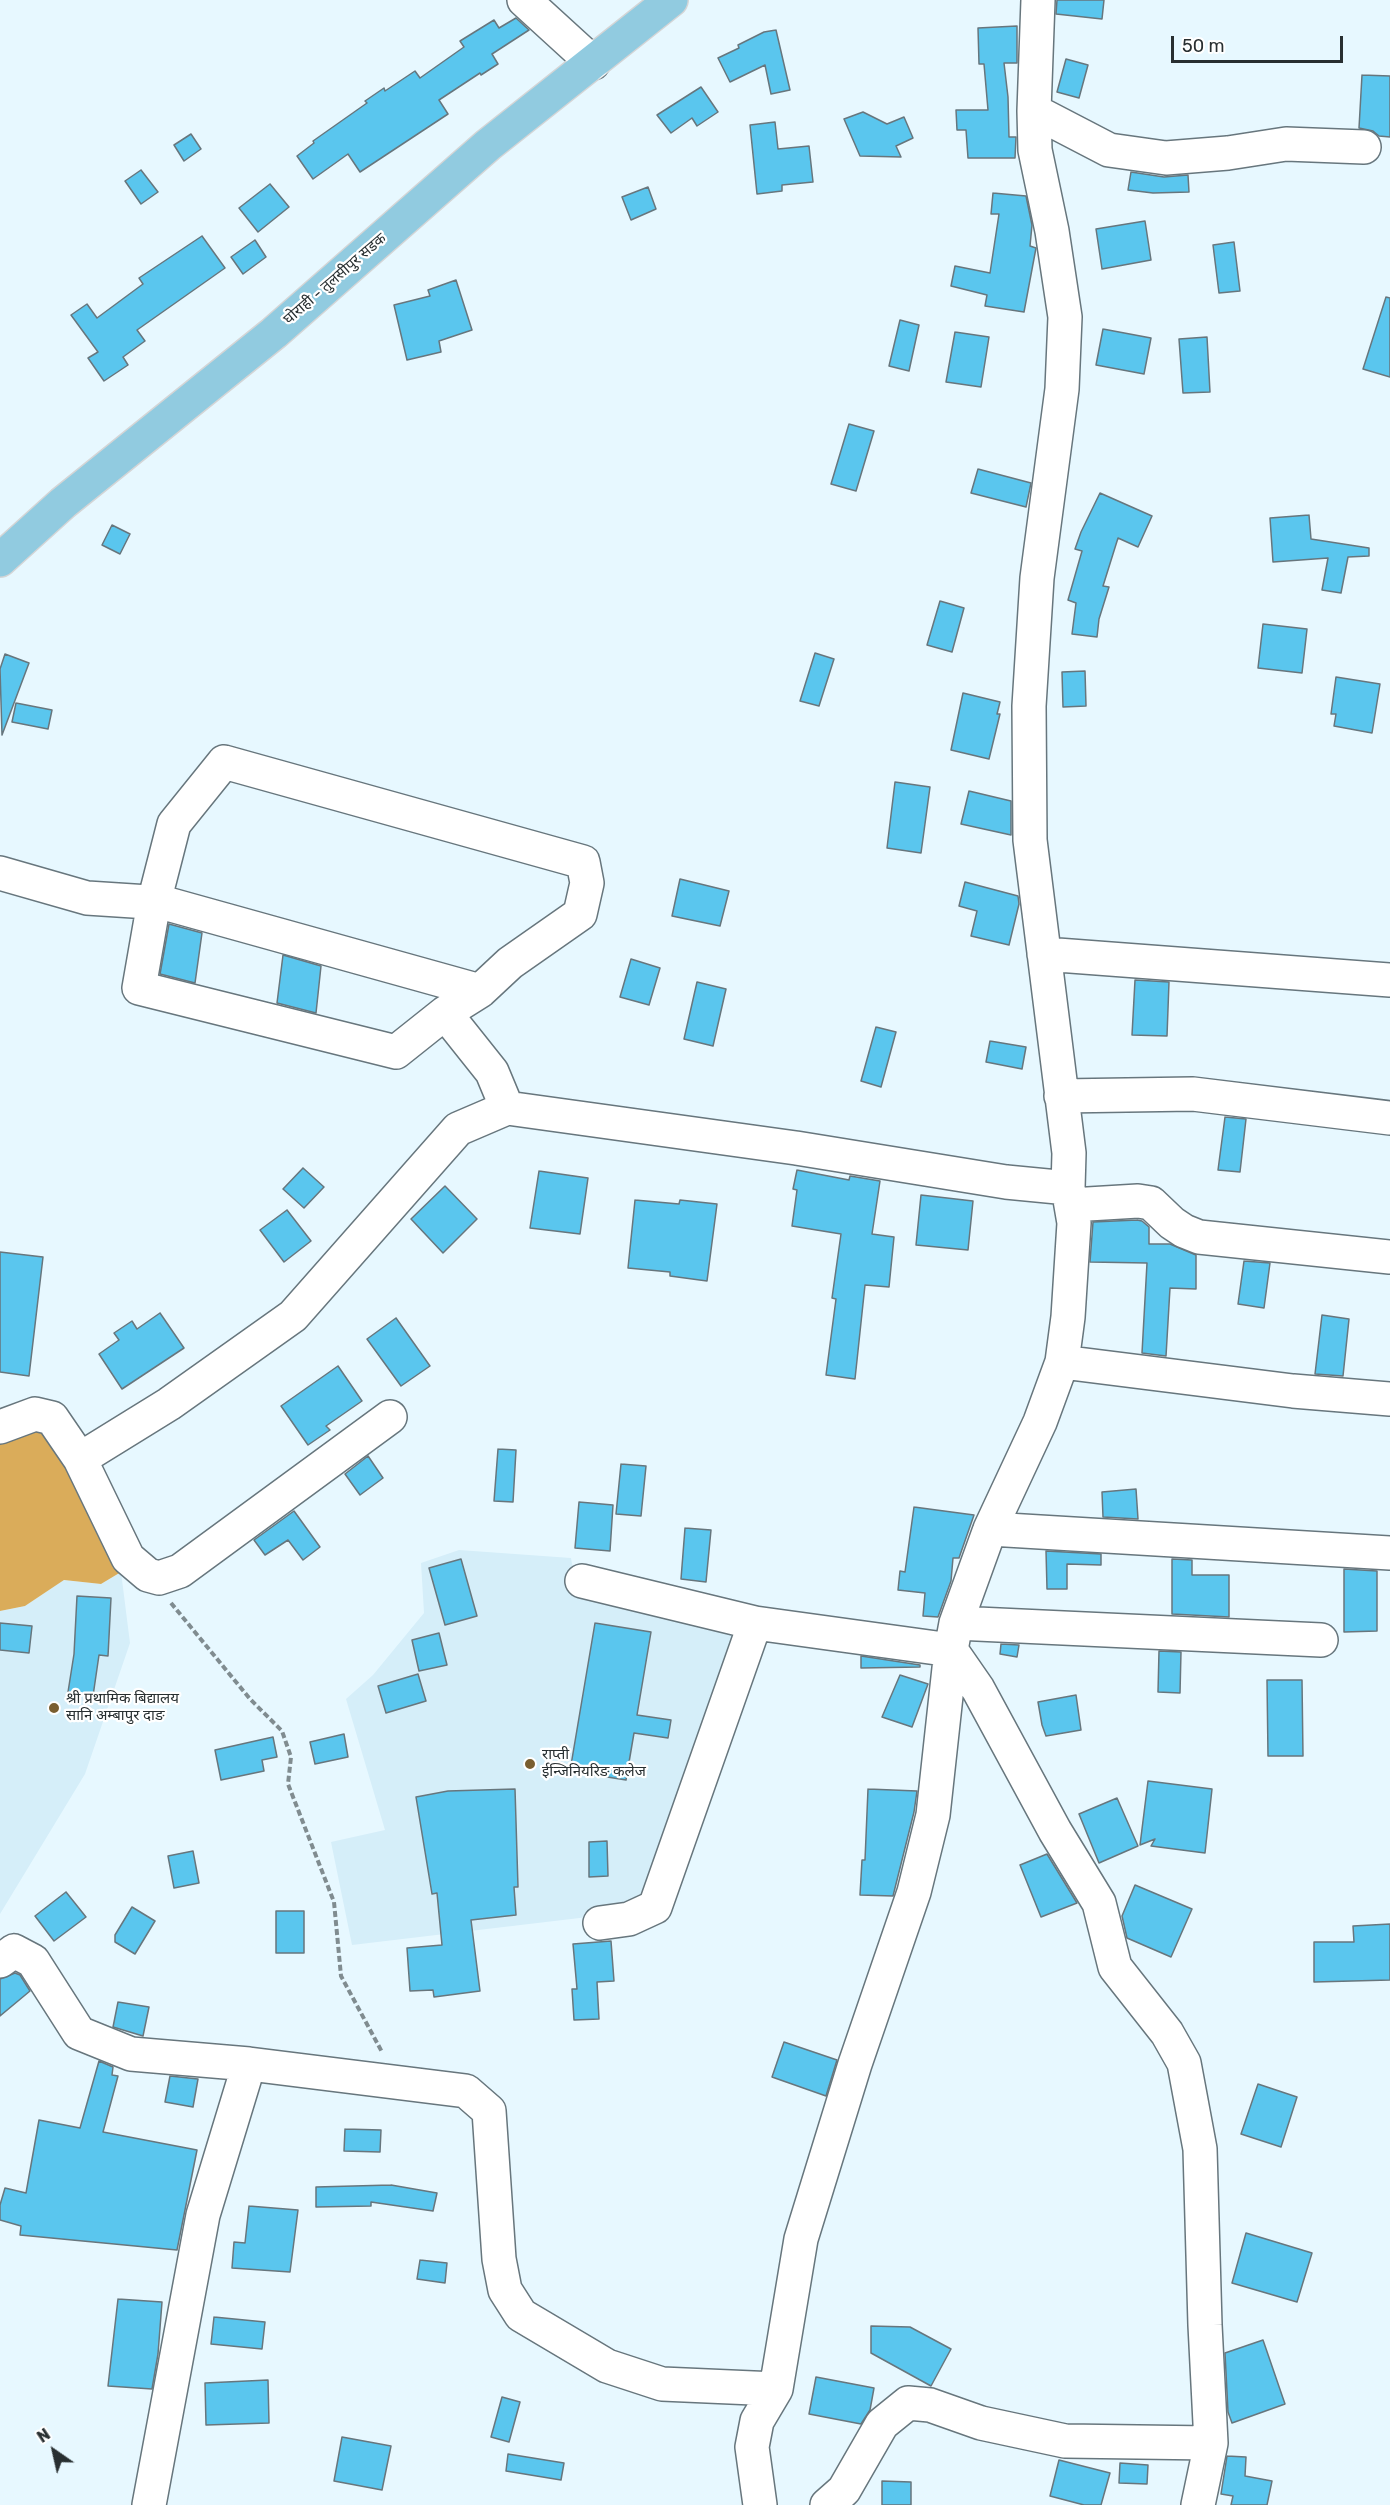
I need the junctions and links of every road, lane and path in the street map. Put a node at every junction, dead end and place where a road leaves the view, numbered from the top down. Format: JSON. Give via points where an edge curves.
{"nodes":[{"id":1,"x":524,"y":0,"type":"edge"},
{"id":2,"x":671,"y":0,"type":"edge"},
{"id":3,"x":1038,"y":0,"type":"edge"},
{"id":4,"x":593,"y":63,"type":"junction"},
{"id":5,"x":1034,"y":111,"type":"junction"},
{"id":6,"x":1364,"y":147,"type":"dead end"},
{"id":7,"x":0,"y":560,"type":"edge"},
{"id":8,"x":0,"y":873,"type":"edge"},
{"id":9,"x":154,"y":903,"type":"junction"},
{"id":10,"x":1044,"y":954,"type":"junction"},
{"id":11,"x":1390,"y":980,"type":"edge"},
{"id":12,"x":480,"y":991,"type":"junction"},
{"id":13,"x":445,"y":1013,"type":"junction"},
{"id":14,"x":1061,"y":1096,"type":"junction"},
{"id":15,"x":507,"y":1108,"type":"junction"},
{"id":16,"x":1390,"y":1118,"type":"edge"},
{"id":17,"x":1070,"y":1196,"type":"junction"},
{"id":18,"x":1390,"y":1257,"type":"edge"},
{"id":19,"x":1062,"y":1362,"type":"junction"},
{"id":20,"x":1390,"y":1399,"type":"edge"},
{"id":21,"x":390,"y":1417,"type":"dead end"},
{"id":22,"x":0,"y":1427,"type":"edge"},
{"id":23,"x":80,"y":1459,"type":"junction"},
{"id":24,"x":990,"y":1529,"type":"junction"},
{"id":25,"x":1390,"y":1553,"type":"edge"},
{"id":26,"x":148,"y":1575,"type":"junction"},
{"id":27,"x":582,"y":1581,"type":"dead end"},
{"id":28,"x":755,"y":1623,"type":"junction"},
{"id":29,"x":954,"y":1637,"type":"junction"},
{"id":30,"x":1321,"y":1640,"type":"dead end"},
{"id":31,"x":600,"y":1923,"type":"dead end"},
{"id":32,"x":5,"y":1952,"type":"edge"},
{"id":33,"x":249,"y":2064,"type":"junction"},
{"id":34,"x":398,"y":2082,"type":"junction"},
{"id":35,"x":776,"y":2389,"type":"junction"},
{"id":36,"x":1211,"y":2443,"type":"junction"},
{"id":37,"x":149,"y":2505,"type":"edge"},
{"id":38,"x":760,"y":2505,"type":"edge"},
{"id":39,"x":827,"y":2505,"type":"edge"},
{"id":40,"x":1198,"y":2505,"type":"edge"}],
"edges":[{"from":1,"to":4,"type":"street"},
{"from":2,"to":4,"type":"main road","name":"घोराही - तुलसीपुर सडक"},
{"from":3,"to":5,"type":"street"},
{"from":4,"to":7,"type":"main road","name":"घोराही - तुलसीपुर सडक","via":[[488,145],[274,333],[63,503]]},
{"from":5,"to":6,"type":"street","via":[[1109,150],[1166,158],[1286,144]]},
{"from":5,"to":10,"type":"street","via":[[1035,150],[1065,317],[1062,390],[1037,578],[1029,706],[1030,840]]},
{"from":8,"to":9,"type":"street","via":[[87,898]]},
{"from":9,"to":12,"type":"street"},
{"from":9,"to":12,"type":"street","via":[[174,824],[224,762],[583,862],[587,884],[580,914],[510,963]]},
{"from":9,"to":13,"type":"street","via":[[139,988],[396,1052]]},
{"from":10,"to":11,"type":"street"},
{"from":10,"to":14,"type":"street"},
{"from":12,"to":13,"type":"street"},
{"from":13,"to":15,"type":"street","via":[[492,1072]]},
{"from":14,"to":16,"type":"street","via":[[1193,1094]]},
{"from":14,"to":17,"type":"street"},
{"from":15,"to":17,"type":"street","via":[[796,1148]]},
{"from":15,"to":23,"type":"street","via":[[458,1129],[293,1316],[168,1404]]},
{"from":17,"to":18,"type":"street","via":[[1151,1203],[1172,1223],[1199,1237]]},
{"from":17,"to":19,"type":"street","via":[[1074,1223]]},
{"from":19,"to":20,"type":"street"},
{"from":19,"to":24,"type":"street","via":[[1040,1422]]},
{"from":21,"to":26,"type":"street","via":[[180,1571],[159,1578]]},
{"from":22,"to":23,"type":"street","via":[[35,1414],[52,1418]]},
{"from":23,"to":26,"type":"street","via":[[128,1558]]},
{"from":24,"to":25,"type":"street"},
{"from":24,"to":29,"type":"street"},
{"from":26,"to":34,"type":"path","via":[[250,1699],[282,1731],[291,1757],[288,1784],[334,1902],[341,1977]]},
{"from":27,"to":28,"type":"street"},
{"from":28,"to":29,"type":"street"},
{"from":28,"to":31,"type":"street","via":[[655,1907],[629,1919]]},
{"from":29,"to":30,"type":"street"},
{"from":29,"to":35,"type":"street","via":[[933,1815],[914,1892],[801,2239]]},
{"from":29,"to":36,"type":"street","via":[[1054,1831],[1099,1903],[1115,1967],[1167,2033],[1184,2063],[1200,2149]]},
{"from":32,"to":33,"type":"street","via":[[33,1962],[79,2034],[130,2054]]},
{"from":33,"to":34,"type":"street"},
{"from":33,"to":37,"type":"street","via":[[202,2216]]},
{"from":34,"to":35,"type":"street","via":[[466,2091],[489,2111],[499,2259],[505,2290],[521,2315],[607,2366],[662,2384]]},
{"from":35,"to":38,"type":"street","via":[[758,2421],[752,2447]]},
{"from":36,"to":39,"type":"street","via":[[1065,2441],[981,2423],[930,2405],[908,2403],[882,2424],[844,2490]]},
{"from":36,"to":40,"type":"street"}]}
